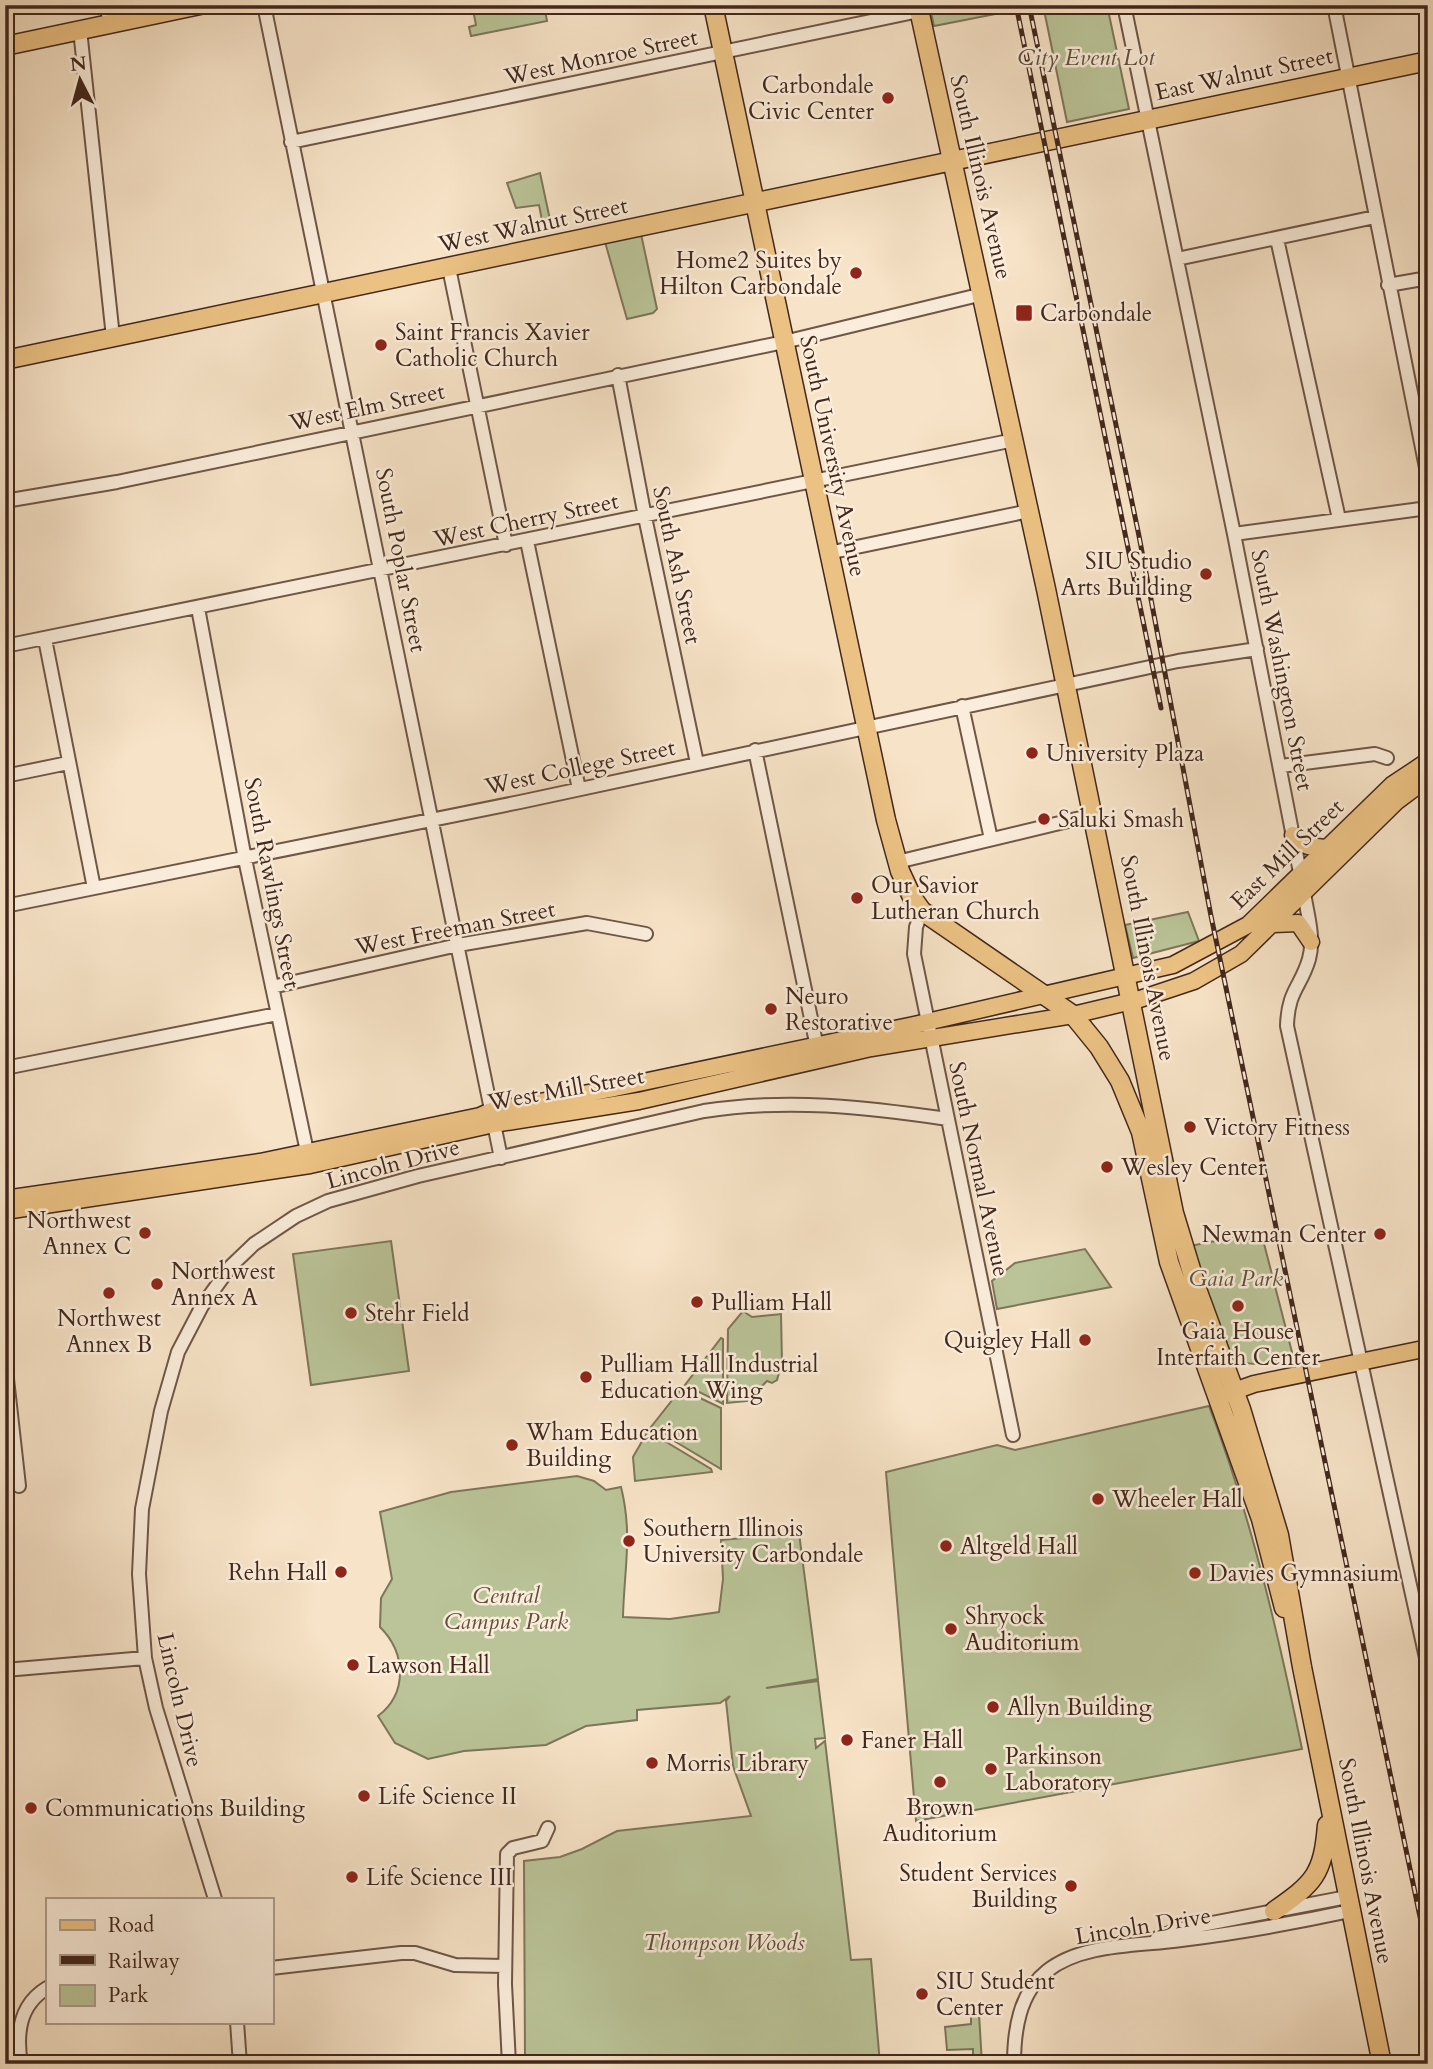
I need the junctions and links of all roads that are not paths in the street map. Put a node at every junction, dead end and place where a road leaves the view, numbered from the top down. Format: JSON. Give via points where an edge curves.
{"nodes":[{"id":1,"x":106,"y":5,"type":"edge"},
{"id":2,"x":200,"y":5,"type":"edge"},
{"id":3,"x":264,"y":5,"type":"edge"},
{"id":4,"x":713,"y":5,"type":"edge"},
{"id":5,"x":1124,"y":5,"type":"edge"},
{"id":6,"x":1334,"y":5,"type":"edge"},
{"id":7,"x":919,"y":8,"type":"edge"},
{"id":8,"x":110,"y":23,"type":"junction"},
{"id":9,"x":80,"y":30,"type":"junction"},
{"id":10,"x":5,"y":46,"type":"edge"},
{"id":11,"x":723,"y":53,"type":"junction"},
{"id":12,"x":1428,"y":61,"type":"edge"},
{"id":13,"x":1349,"y":77,"type":"junction"},
{"id":14,"x":1147,"y":119,"type":"junction"},
{"id":15,"x":1070,"y":136,"type":"joint"},
{"id":16,"x":291,"y":142,"type":"junction"},
{"id":17,"x":950,"y":163,"type":"junction"},
{"id":18,"x":755,"y":204,"type":"junction"},
{"id":19,"x":1375,"y":217,"type":"junction"},
{"id":20,"x":1277,"y":239,"type":"junction"},
{"id":21,"x":1177,"y":259,"type":"junction"},
{"id":22,"x":449,"y":268,"type":"junction"},
{"id":23,"x":1428,"y":278,"type":"edge"},
{"id":24,"x":1388,"y":285,"type":"junction"},
{"id":25,"x":325,"y":293,"type":"junction"},
{"id":26,"x":983,"y":295,"type":"junction"},
{"id":27,"x":113,"y":337,"type":"junction"},
{"id":28,"x":784,"y":342,"type":"junction"},
{"id":29,"x":5,"y":359,"type":"edge"},
{"id":30,"x":618,"y":375,"type":"junction"},
{"id":31,"x":477,"y":404,"type":"junction"},
{"id":32,"x":353,"y":432,"type":"junction"},
{"id":33,"x":1014,"y":440,"type":"junction"},
{"id":34,"x":1428,"y":478,"type":"edge"},
{"id":35,"x":813,"y":480,"type":"junction"},
{"id":36,"x":5,"y":501,"type":"edge"},
{"id":37,"x":1428,"y":508,"type":"edge"},
{"id":38,"x":1029,"y":511,"type":"junction"},
{"id":39,"x":645,"y":517,"type":"junction"},
{"id":40,"x":1339,"y":519,"type":"junction"},
{"id":41,"x":1234,"y":534,"type":"junction"},
{"id":42,"x":527,"y":541,"type":"junction"},
{"id":43,"x":506,"y":545,"type":"junction"},
{"id":44,"x":828,"y":553,"type":"junction"},
{"id":45,"x":382,"y":571,"type":"junction"},
{"id":46,"x":198,"y":608,"type":"junction"},
{"id":47,"x":45,"y":639,"type":"junction"},
{"id":48,"x":5,"y":646,"type":"edge"},
{"id":49,"x":1257,"y":649,"type":"junction"},
{"id":50,"x":1066,"y":685,"type":"junction"},
{"id":51,"x":962,"y":706,"type":"junction"},
{"id":52,"x":865,"y":726,"type":"junction"},
{"id":53,"x":755,"y":750,"type":"junction"},
{"id":54,"x":1387,"y":758,"type":"dead end"},
{"id":55,"x":1428,"y":761,"type":"edge"},
{"id":56,"x":68,"y":763,"type":"junction"},
{"id":57,"x":697,"y":763,"type":"junction"},
{"id":58,"x":1281,"y":766,"type":"junction"},
{"id":59,"x":5,"y":776,"type":"edge"},
{"id":60,"x":1428,"y":778,"type":"edge"},
{"id":61,"x":579,"y":789,"type":"junction"},
{"id":62,"x":1094,"y":816,"type":"junction"},
{"id":63,"x":432,"y":819,"type":"junction"},
{"id":64,"x":1293,"y":835,"type":"junction"},
{"id":65,"x":991,"y":839,"type":"junction"},
{"id":66,"x":1325,"y":848,"type":"junction"},
{"id":67,"x":244,"y":859,"type":"junction"},
{"id":68,"x":897,"y":862,"type":"junction"},
{"id":69,"x":1300,"y":872,"type":"junction"},
{"id":70,"x":94,"y":888,"type":"junction"},
{"id":71,"x":1304,"y":893,"type":"junction"},
{"id":72,"x":5,"y":906,"type":"edge"},
{"id":73,"x":922,"y":911,"type":"junction"},
{"id":74,"x":1274,"y":924,"type":"junction"},
{"id":75,"x":646,"y":934,"type":"dead end"},
{"id":76,"x":1311,"y":942,"type":"junction"},
{"id":77,"x":458,"y":945,"type":"junction"},
{"id":78,"x":1128,"y":977,"type":"junction"},
{"id":79,"x":272,"y":988,"type":"junction"},
{"id":80,"x":1048,"y":995,"type":"junction"},
{"id":81,"x":1133,"y":1001,"type":"junction"},
{"id":82,"x":277,"y":1014,"type":"junction"},
{"id":83,"x":1073,"y":1015,"type":"junction"},
{"id":84,"x":928,"y":1030,"type":"junction"},
{"id":85,"x":818,"y":1052,"type":"junction"},
{"id":86,"x":5,"y":1068,"type":"edge"},
{"id":87,"x":493,"y":1117,"type":"junction"},
{"id":88,"x":948,"y":1119,"type":"junction"},
{"id":89,"x":501,"y":1158,"type":"junction"},
{"id":90,"x":308,"y":1159,"type":"junction"},
{"id":91,"x":5,"y":1199,"type":"edge"},
{"id":92,"x":5,"y":1211,"type":"edge"},
{"id":93,"x":1428,"y":1348,"type":"edge"},
{"id":94,"x":5,"y":1361,"type":"edge"},
{"id":95,"x":1359,"y":1363,"type":"junction"},
{"id":96,"x":6,"y":1383,"type":"edge"},
{"id":97,"x":1235,"y":1391,"type":"junction"},
{"id":98,"x":1217,"y":1397,"type":"junction"},
{"id":99,"x":1013,"y":1435,"type":"dead end"},
{"id":100,"x":19,"y":1486,"type":"dead end"},
{"id":101,"x":1422,"y":1620,"type":"edge"},
{"id":102,"x":145,"y":1658,"type":"junction"},
{"id":103,"x":1302,"y":1667,"type":"junction"},
{"id":104,"x":1428,"y":1667,"type":"edge"},
{"id":105,"x":5,"y":1670,"type":"edge"},
{"id":106,"x":1329,"y":1800,"type":"junction"},
{"id":107,"x":548,"y":1828,"type":"dead end"},
{"id":108,"x":215,"y":1898,"type":"edge"},
{"id":109,"x":1348,"y":1904,"type":"junction"},
{"id":110,"x":1273,"y":1911,"type":"junction"},
{"id":111,"x":1147,"y":1942,"type":"junction"},
{"id":112,"x":505,"y":1966,"type":"junction"},
{"id":113,"x":273,"y":1968,"type":"edge"},
{"id":114,"x":46,"y":1988,"type":"edge"},
{"id":115,"x":237,"y":2024,"type":"edge"},
{"id":116,"x":11,"y":2039,"type":"edge"},
{"id":117,"x":21,"y":2064,"type":"edge"},
{"id":118,"x":240,"y":2064,"type":"edge"},
{"id":119,"x":509,"y":2064,"type":"edge"},
{"id":120,"x":1014,"y":2064,"type":"edge"},
{"id":121,"x":1382,"y":2064,"type":"edge"}],
"edges":[{"from":1,"to":8,"type":"street"},
{"from":2,"to":8,"type":"highway"},
{"from":3,"to":16,"type":"street","name":"South Poplar Street"},
{"from":4,"to":11,"type":"highway","name":"South University Avenue"},
{"from":5,"to":14,"type":"street","name":"South Washington Street"},
{"from":6,"to":13,"type":"street"},
{"from":7,"to":11,"type":"street","name":"West Monroe Street"},
{"from":7,"to":17,"type":"highway","name":"South Illinois Avenue"},
{"from":8,"to":9,"type":"highway"},
{"from":9,"to":10,"type":"highway"},
{"from":9,"to":27,"type":"street"},
{"from":11,"to":16,"type":"street","name":"West Monroe Street"},
{"from":11,"to":18,"type":"highway","name":"South University Avenue"},
{"from":12,"to":13,"type":"highway","name":"East Walnut Street"},
{"from":13,"to":14,"type":"highway","name":"East Walnut Street"},
{"from":13,"to":19,"type":"street"},
{"from":14,"to":15,"type":"highway","name":"East Walnut Street"},
{"from":14,"to":21,"type":"street","name":"South Washington Street"},
{"from":15,"to":17,"type":"highway","name":"West Walnut Street"},
{"from":16,"to":25,"type":"street","name":"South Poplar Street"},
{"from":17,"to":18,"type":"highway","name":"West Walnut Street"},
{"from":17,"to":26,"type":"highway","name":"South Illinois Avenue"},
{"from":18,"to":22,"type":"highway","name":"West Walnut Street"},
{"from":18,"to":28,"type":"highway","name":"South University Avenue"},
{"from":19,"to":20,"type":"street"},
{"from":19,"to":24,"type":"street"},
{"from":20,"to":21,"type":"street"},
{"from":20,"to":40,"type":"street"},
{"from":21,"to":41,"type":"street","name":"South Washington Street"},
{"from":22,"to":25,"type":"highway","name":"West Walnut Street"},
{"from":22,"to":31,"type":"street"},
{"from":23,"to":24,"type":"street"},
{"from":24,"to":34,"type":"street"},
{"from":25,"to":27,"type":"highway","name":"West Walnut Street"},
{"from":25,"to":32,"type":"street","name":"South Poplar Street"},
{"from":26,"to":28,"type":"street","name":"West Elm Street"},
{"from":26,"to":33,"type":"highway","name":"South Illinois Avenue"},
{"from":27,"to":29,"type":"highway","name":"West Walnut Street"},
{"from":28,"to":30,"type":"street","name":"West Elm Street"},
{"from":28,"to":35,"type":"highway","name":"South University Avenue"},
{"from":30,"to":31,"type":"street","name":"West Elm Street"},
{"from":30,"to":39,"type":"street","name":"South Ash Street"},
{"from":31,"to":32,"type":"street","name":"West Elm Street"},
{"from":31,"to":43,"type":"street"},
{"from":32,"to":36,"type":"street","name":"West Elm Street"},
{"from":32,"to":45,"type":"street","name":"South Poplar Street"},
{"from":33,"to":35,"type":"street","name":"West Cherry Street"},
{"from":33,"to":38,"type":"highway","name":"South Illinois Avenue"},
{"from":35,"to":39,"type":"street","name":"West Cherry Street"},
{"from":35,"to":44,"type":"highway","name":"South University Avenue"},
{"from":37,"to":40,"type":"street"},
{"from":38,"to":44,"type":"street"},
{"from":38,"to":50,"type":"highway","name":"South Illinois Avenue"},
{"from":39,"to":42,"type":"street","name":"West Cherry Street"},
{"from":39,"to":57,"type":"street","name":"South Ash Street"},
{"from":40,"to":41,"type":"street"},
{"from":41,"to":49,"type":"street","name":"South Washington Street"},
{"from":42,"to":43,"type":"street","name":"West Cherry Street"},
{"from":42,"to":61,"type":"street"},
{"from":43,"to":45,"type":"street","name":"West Cherry Street"},
{"from":44,"to":52,"type":"highway","name":"South University Avenue"},
{"from":45,"to":46,"type":"street","name":"West Cherry Street"},
{"from":45,"to":63,"type":"street","name":"South Poplar Street"},
{"from":46,"to":47,"type":"street","name":"West Cherry Street"},
{"from":46,"to":67,"type":"street","name":"South Rawlings Street"},
{"from":47,"to":48,"type":"street","name":"West Cherry Street"},
{"from":47,"to":56,"type":"street"},
{"from":49,"to":50,"type":"street","name":"West College Street"},
{"from":49,"to":58,"type":"street","name":"South Washington Street"},
{"from":50,"to":51,"type":"street","name":"West College Street"},
{"from":50,"to":62,"type":"highway","name":"South Illinois Avenue"},
{"from":51,"to":52,"type":"street","name":"West College Street"},
{"from":51,"to":65,"type":"street"},
{"from":52,"to":53,"type":"street","name":"West College Street"},
{"from":52,"to":68,"type":"highway","name":"South University Avenue"},
{"from":53,"to":57,"type":"street","name":"West College Street"},
{"from":53,"to":85,"type":"street"},
{"from":54,"to":58,"type":"street","via":[[1374,754]]},
{"from":55,"to":66,"type":"main road","name":"East Mill Street","via":[[1392,785]]},
{"from":56,"to":59,"type":"street"},
{"from":56,"to":70,"type":"street"},
{"from":57,"to":61,"type":"street","name":"West College Street"},
{"from":58,"to":64,"type":"street","name":"South Washington Street"},
{"from":60,"to":71,"type":"main road","name":"East Mill Street","via":[[1397,801]]},
{"from":61,"to":63,"type":"street","name":"West College Street"},
{"from":62,"to":65,"type":"street"},
{"from":62,"to":78,"type":"highway","name":"South Illinois Avenue"},
{"from":63,"to":67,"type":"street","name":"West College Street"},
{"from":63,"to":77,"type":"street","name":"South Poplar Street"},
{"from":64,"to":66,"type":"main road","via":[[1308,846]]},
{"from":64,"to":69,"type":"street","name":"South Washington Street"},
{"from":65,"to":68,"type":"street"},
{"from":66,"to":69,"type":"main road","name":"East Mill Street"},
{"from":67,"to":70,"type":"street","name":"West College Street"},
{"from":67,"to":79,"type":"street","name":"South Rawlings Street"},
{"from":68,"to":73,"type":"highway","name":"South University Avenue"},
{"from":69,"to":71,"type":"street","name":"South Washington Street"},
{"from":69,"to":78,"type":"main road","name":"East Mill Street","via":[[1268,908],[1229,937],[1183,962]]},
{"from":70,"to":72,"type":"street","name":"West College Street"},
{"from":71,"to":74,"type":"main road","name":"East Mill Street"},
{"from":71,"to":76,"type":"street","name":"South Washington Street"},
{"from":73,"to":80,"type":"highway","name":"South Illinois Avenue"},
{"from":73,"to":84,"type":"street","name":"South Normal Avenue","via":[[914,954]]},
{"from":74,"to":76,"type":"main road","via":[[1298,923]]},
{"from":74,"to":81,"type":"main road","name":"East Mill Street","via":[[1241,954],[1194,981]]},
{"from":75,"to":77,"type":"street","name":"West Freeman Street","via":[[587,923]]},
{"from":76,"to":95,"type":"street","name":"South Washington Street","via":[[1309,960],[1288,1002],[1287,1026]]},
{"from":77,"to":79,"type":"street","name":"West Freeman Street"},
{"from":77,"to":87,"type":"street","name":"South Poplar Street"},
{"from":78,"to":80,"type":"main road","name":"West Mill Street"},
{"from":78,"to":81,"type":"highway","name":"South Illinois Avenue"},
{"from":79,"to":82,"type":"street","name":"South Rawlings Street"},
{"from":80,"to":83,"type":"highway","name":"South Illinois Avenue"},
{"from":80,"to":84,"type":"main road","name":"West Mill Street"},
{"from":81,"to":83,"type":"main road","name":"West Mill Street"},
{"from":81,"to":97,"type":"highway","name":"South Illinois Avenue","via":[[1174,1213]]},
{"from":82,"to":86,"type":"street"},
{"from":82,"to":90,"type":"street","name":"South Rawlings Street"},
{"from":83,"to":84,"type":"main road","name":"West Mill Street"},
{"from":83,"to":98,"type":"highway","name":"South Illinois Avenue","via":[[1105,1056],[1133,1110],[1169,1262]]},
{"from":84,"to":85,"type":"main road","name":"West Mill Street"},
{"from":84,"to":88,"type":"street","name":"South Normal Avenue"},
{"from":85,"to":87,"type":"main road","name":"West Mill Street","via":[[639,1101]]},
{"from":87,"to":89,"type":"street","name":"South Poplar Street"},
{"from":87,"to":90,"type":"main road","name":"West Mill Street"},
{"from":88,"to":89,"type":"street","name":"Lincoln Drive","via":[[821,1104],[742,1105]]},
{"from":88,"to":99,"type":"street","name":"South Normal Avenue"},
{"from":89,"to":102,"type":"street","name":"Lincoln Drive","via":[[328,1201],[254,1244],[219,1282],[178,1352],[161,1411],[139,1555]]},
{"from":90,"to":91,"type":"main road","name":"West Mill Street"},
{"from":90,"to":92,"type":"main road","name":"West Mill Street"},
{"from":93,"to":95,"type":"main road"},
{"from":94,"to":96,"type":"street"},
{"from":95,"to":97,"type":"main road"},
{"from":95,"to":101,"type":"street","name":"South Washington Street"},
{"from":96,"to":100,"type":"street"},
{"from":97,"to":98,"type":"main road"},
{"from":97,"to":103,"type":"highway","name":"South Illinois Avenue","via":[[1279,1535]]},
{"from":98,"to":103,"type":"highway","name":"South Illinois Avenue","via":[[1261,1519]]},
{"from":101,"to":104,"type":"street","name":"South Washington Street"},
{"from":102,"to":105,"type":"street"},
{"from":102,"to":108,"type":"street","name":"Lincoln Drive","via":[[168,1755]]},
{"from":103,"to":106,"type":"highway","name":"South Illinois Avenue"},
{"from":106,"to":109,"type":"highway","name":"South Illinois Avenue"},
{"from":106,"to":110,"type":"highway","via":[[1323,1860],[1307,1888]]},
{"from":107,"to":112,"type":"street","via":[[542,1841],[513,1848],[507,1854]]},
{"from":109,"to":110,"type":"street","name":"Lincoln Drive"},
{"from":109,"to":111,"type":"street","name":"Lincoln Drive","via":[[1250,1930]]},
{"from":109,"to":121,"type":"highway","name":"South Illinois Avenue"},
{"from":110,"to":111,"type":"street","name":"Lincoln Drive","via":[[1192,1927]]},
{"from":111,"to":120,"type":"street","name":"Lincoln Drive","via":[[1088,1953],[1048,1970],[1034,1983],[1017,2020]]},
{"from":112,"to":113,"type":"street","via":[[455,1965],[401,1953]]},
{"from":112,"to":119,"type":"street"},
{"from":114,"to":116,"type":"street","via":[[26,2006]]},
{"from":115,"to":118,"type":"street"},
{"from":116,"to":117,"type":"street"}]}
